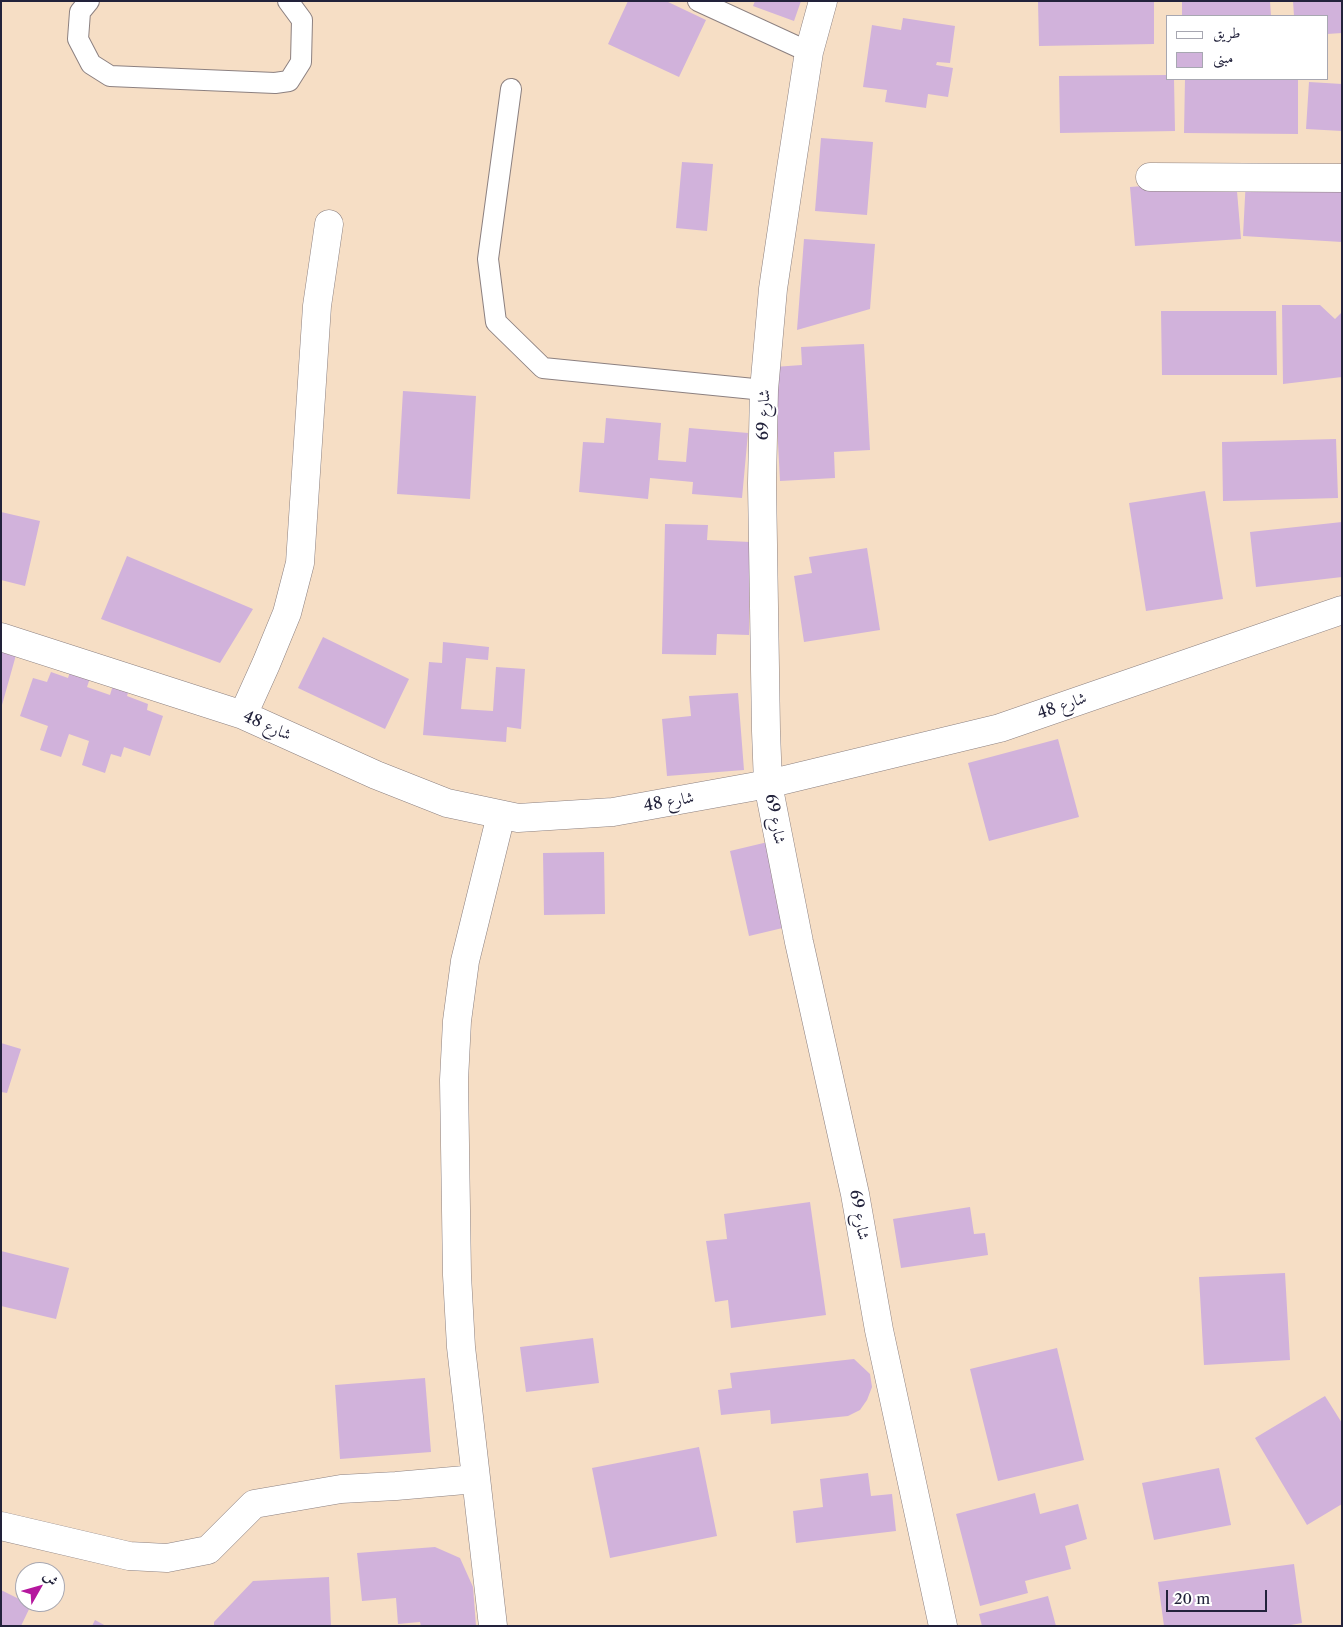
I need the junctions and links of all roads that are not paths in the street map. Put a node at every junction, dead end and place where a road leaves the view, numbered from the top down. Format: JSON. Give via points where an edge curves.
{"nodes":[{"id":1,"x":90,"y":1,"type":"edge"},
{"id":2,"x":288,"y":1,"type":"edge"},
{"id":3,"x":698,"y":1,"type":"edge"},
{"id":4,"x":823,"y":1,"type":"edge"},
{"id":5,"x":809,"y":52,"type":"junction"},
{"id":6,"x":511,"y":89,"type":"dead end"},
{"id":7,"x":1150,"y":177,"type":"dead end"},
{"id":8,"x":1342,"y":178,"type":"edge"},
{"id":9,"x":329,"y":224,"type":"dead end"},
{"id":10,"x":764,"y":390,"type":"junction"},
{"id":11,"x":1342,"y":610,"type":"edge"},
{"id":12,"x":1,"y":637,"type":"edge"},
{"id":13,"x":243,"y":715,"type":"junction"},
{"id":14,"x":768,"y":784,"type":"junction"},
{"id":15,"x":510,"y":816,"type":"junction"},
{"id":16,"x":476,"y":1479,"type":"junction"},
{"id":17,"x":1,"y":1526,"type":"edge"},
{"id":18,"x":493,"y":1626,"type":"edge"},
{"id":19,"x":509,"y":1626,"type":"edge"},
{"id":20,"x":943,"y":1626,"type":"edge"}],
"edges":[{"from":1,"to":2,"type":"lane","via":[[80,12],[78,39],[91,64],[110,76],[275,83],[289,81],[301,62],[302,20]]},
{"from":3,"to":5,"type":"lane"},
{"from":4,"to":5,"type":"street","name":"شارع 69"},
{"from":5,"to":10,"type":"street","name":"شارع 69","via":[[773,289]]},
{"from":6,"to":10,"type":"lane","via":[[488,259],[496,322],[543,368]]},
{"from":7,"to":8,"type":"street"},
{"from":9,"to":13,"type":"street","via":[[317,306],[300,563],[286,613]]},
{"from":10,"to":14,"type":"street","name":"شارع 69","via":[[762,483]]},
{"from":11,"to":14,"type":"street","name":"شارع 48","via":[[1000,728]]},
{"from":12,"to":13,"type":"street","name":"شارع 48"},
{"from":13,"to":15,"type":"street","name":"شارع 48","via":[[376,776],[448,802]]},
{"from":14,"to":15,"type":"street","name":"شارع 48","via":[[613,812]]},
{"from":14,"to":20,"type":"street","name":"شارع 69"},
{"from":15,"to":16,"type":"street","via":[[465,961],[456,1021],[457,1275],[461,1347]]},
{"from":15,"to":19,"type":"street","via":[[480,964],[468,1080],[476,1345]]},
{"from":16,"to":17,"type":"street","via":[[341,1489],[254,1504],[208,1550],[167,1558],[129,1556]]},
{"from":16,"to":18,"type":"street"}]}
